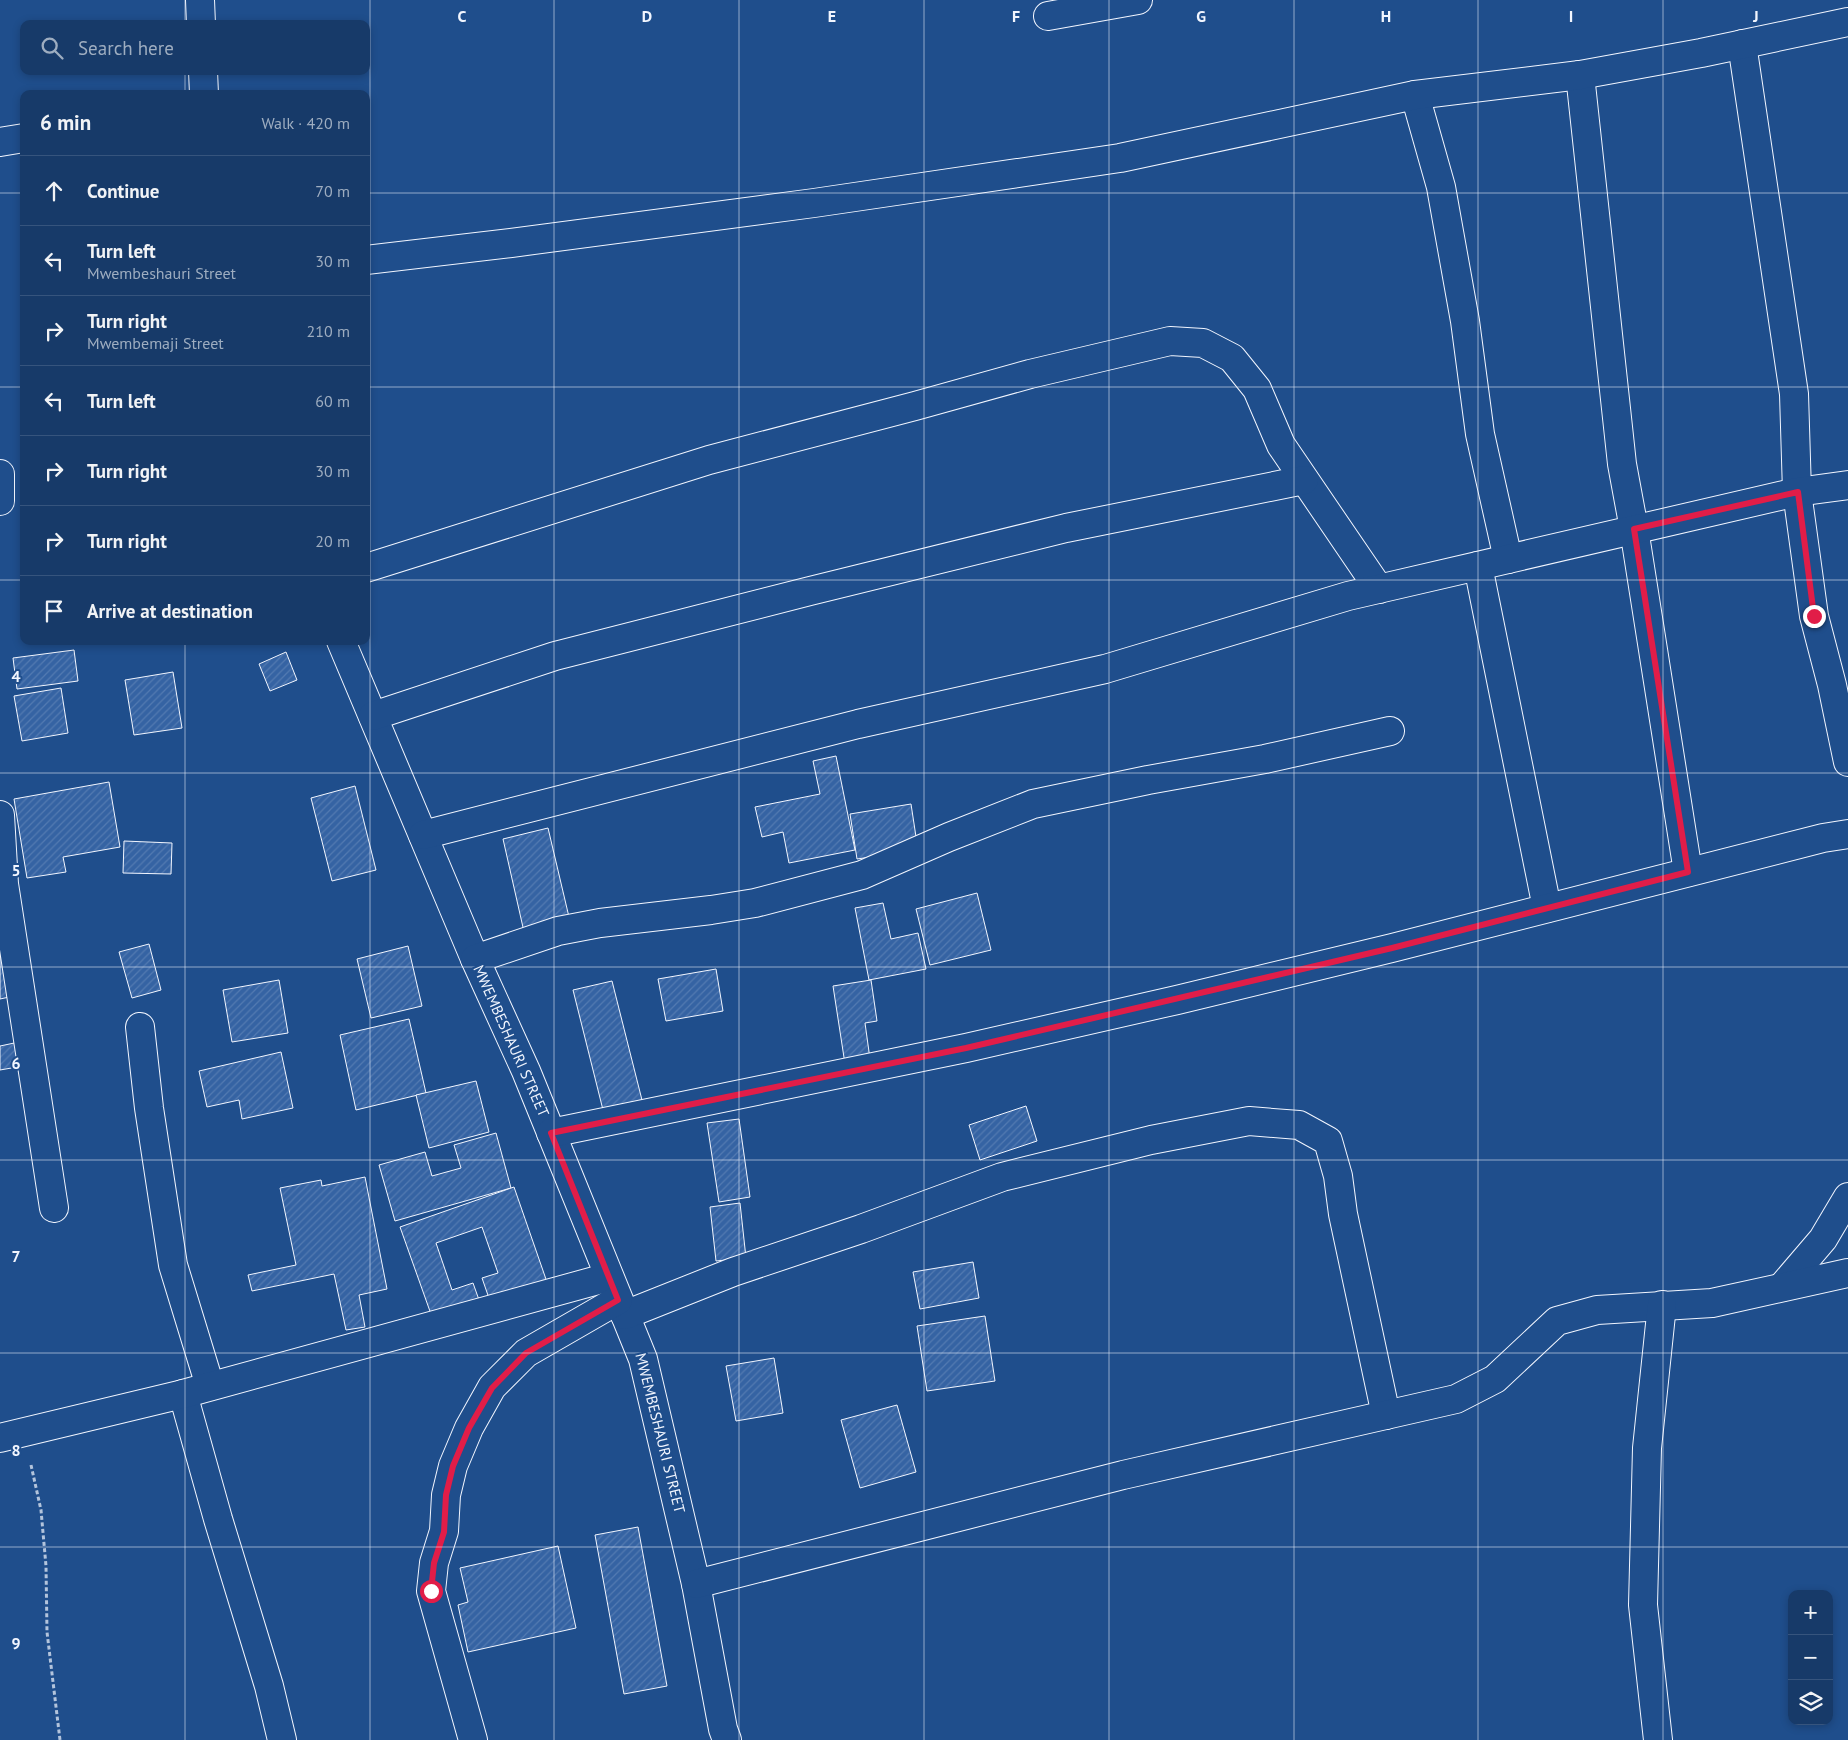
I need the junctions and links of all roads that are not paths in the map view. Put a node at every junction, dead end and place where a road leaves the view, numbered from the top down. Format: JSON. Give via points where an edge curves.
{"nodes":[{"id":1,"x":200,"y":0,"type":"edge"},
{"id":2,"x":1138,"y":0,"type":"edge"},
{"id":3,"x":1048,"y":16,"type":"dead end"},
{"id":4,"x":201,"y":20,"type":"edge"},
{"id":5,"x":1848,"y":22,"type":"edge"},
{"id":6,"x":1742,"y":44,"type":"junction"},
{"id":7,"x":203,"y":75,"type":"edge"},
{"id":8,"x":1580,"y":75,"type":"junction"},
{"id":9,"x":204,"y":90,"type":"edge"},
{"id":10,"x":1415,"y":95,"type":"junction"},
{"id":11,"x":20,"y":139,"type":"edge"},
{"id":12,"x":0,"y":142,"type":"edge"},
{"id":13,"x":370,"y":260,"type":"edge"},
{"id":14,"x":0,"y":474,"type":"edge"},
{"id":15,"x":1304,"y":480,"type":"junction"},
{"id":16,"x":1848,"y":486,"type":"edge"},
{"id":17,"x":1798,"y":492,"type":"junction"},
{"id":18,"x":0,"y":501,"type":"edge"},
{"id":19,"x":1634,"y":529,"type":"junction"},
{"id":20,"x":1508,"y":559,"type":"junction"},
{"id":21,"x":1478,"y":566,"type":"junction"},
{"id":22,"x":370,"y":567,"type":"edge"},
{"id":23,"x":1379,"y":589,"type":"junction"},
{"id":24,"x":343,"y":645,"type":"edge"},
{"id":25,"x":373,"y":716,"type":"junction"},
{"id":26,"x":1390,"y":731,"type":"dead end"},
{"id":27,"x":1848,"y":762,"type":"edge"},
{"id":28,"x":0,"y":815,"type":"edge"},
{"id":29,"x":1848,"y":834,"type":"edge"},
{"id":30,"x":423,"y":835,"type":"junction"},
{"id":31,"x":1688,"y":872,"type":"junction"},
{"id":32,"x":1547,"y":908,"type":"junction"},
{"id":33,"x":475,"y":959,"type":"junction"},
{"id":34,"x":140,"y":1027,"type":"dead end"},
{"id":35,"x":551,"y":1133,"type":"junction"},
{"id":36,"x":1848,"y":1197,"type":"edge"},
{"id":37,"x":54,"y":1208,"type":"dead end"},
{"id":38,"x":1848,"y":1273,"type":"edge"},
{"id":39,"x":1782,"y":1287,"type":"junction"},
{"id":40,"x":617,"y":1297,"type":"junction"},
{"id":41,"x":1662,"y":1305,"type":"junction"},
{"id":42,"x":210,"y":1386,"type":"junction"},
{"id":43,"x":183,"y":1394,"type":"junction"},
{"id":44,"x":1386,"y":1415,"type":"junction"},
{"id":45,"x":12,"y":1436,"type":"edge"},
{"id":46,"x":696,"y":1584,"type":"junction"},
{"id":47,"x":282,"y":1740,"type":"edge"},
{"id":48,"x":473,"y":1740,"type":"edge"},
{"id":49,"x":727,"y":1740,"type":"edge"},
{"id":50,"x":1658,"y":1740,"type":"edge"}],
"edges":[{"from":1,"to":4,"type":"street"},
{"from":2,"to":3,"type":"street"},
{"from":5,"to":6,"type":"street"},
{"from":6,"to":8,"type":"street"},
{"from":6,"to":17,"type":"street","via":[[1794,394]]},
{"from":7,"to":9,"type":"street"},
{"from":8,"to":10,"type":"street"},
{"from":8,"to":19,"type":"street","via":[[1622,464]]},
{"from":10,"to":13,"type":"street","via":[[1120,158],[804,204]]},
{"from":10,"to":20,"type":"street","via":[[1441,187],[1466,321],[1480,434]]},
{"from":11,"to":12,"type":"street"},
{"from":14,"to":18,"type":"street"},
{"from":15,"to":22,"type":"street","via":[[1281,445],[1257,389],[1232,358],[1202,343],[1170,342],[1030,374],[709,460]]},
{"from":15,"to":23,"type":"street"},
{"from":15,"to":25,"type":"street","via":[[1066,528],[810,591],[555,656]]},
{"from":16,"to":17,"type":"street"},
{"from":17,"to":19,"type":"street"},
{"from":17,"to":27,"type":"street","via":[[1814,616]]},
{"from":19,"to":20,"type":"street"},
{"from":19,"to":31,"type":"street"},
{"from":20,"to":21,"type":"street"},
{"from":21,"to":23,"type":"street"},
{"from":21,"to":32,"type":"street"},
{"from":23,"to":30,"type":"street","via":[[1105,669],[858,724]]},
{"from":24,"to":25,"type":"street","name":"MWEMBESHAURI STREET"},
{"from":25,"to":30,"type":"street","name":"MWEMBESHAURI STREET"},
{"from":26,"to":33,"type":"street","via":[[1033,804],[854,878],[755,903],[600,922],[558,931]]},
{"from":28,"to":37,"type":"street","via":[[4,884]]},
{"from":29,"to":31,"type":"street"},
{"from":30,"to":33,"type":"street","name":"MWEMBESHAURI STREET"},
{"from":31,"to":32,"type":"street"},
{"from":32,"to":35,"type":"street","via":[[1261,980],[966,1048]]},
{"from":33,"to":35,"type":"street","name":"MWEMBESHAURI STREET"},
{"from":34,"to":42,"type":"street","via":[[173,1265]]},
{"from":35,"to":40,"type":"street","name":"MWEMBESHAURI STREET"},
{"from":36,"to":39,"type":"street","via":[[1823,1239]]},
{"from":38,"to":39,"type":"street"},
{"from":39,"to":41,"type":"street","via":[[1712,1303]]},
{"from":40,"to":42,"type":"street"},
{"from":40,"to":44,"type":"street","via":[[734,1272],[1002,1177],[1151,1140],[1248,1121],[1299,1125],[1328,1141],[1338,1176],[1343,1214]]},
{"from":40,"to":46,"type":"street","name":"MWEMBESHAURI STREET","via":[[643,1359]]},
{"from":40,"to":48,"type":"street","via":[[526,1353],[492,1388],[469,1428],[453,1466],[446,1495],[444,1532],[434,1563],[431,1591]]},
{"from":41,"to":44,"type":"street","via":[[1597,1310],[1557,1321],[1495,1380],[1456,1399]]},
{"from":41,"to":50,"type":"street","via":[[1647,1448],[1642,1605]]},
{"from":42,"to":43,"type":"street"},
{"from":43,"to":45,"type":"street"},
{"from":43,"to":47,"type":"street"},
{"from":44,"to":46,"type":"street","via":[[1123,1475]]},
{"from":46,"to":49,"type":"street","name":"MWEMBESHAURI STREET"}]}
